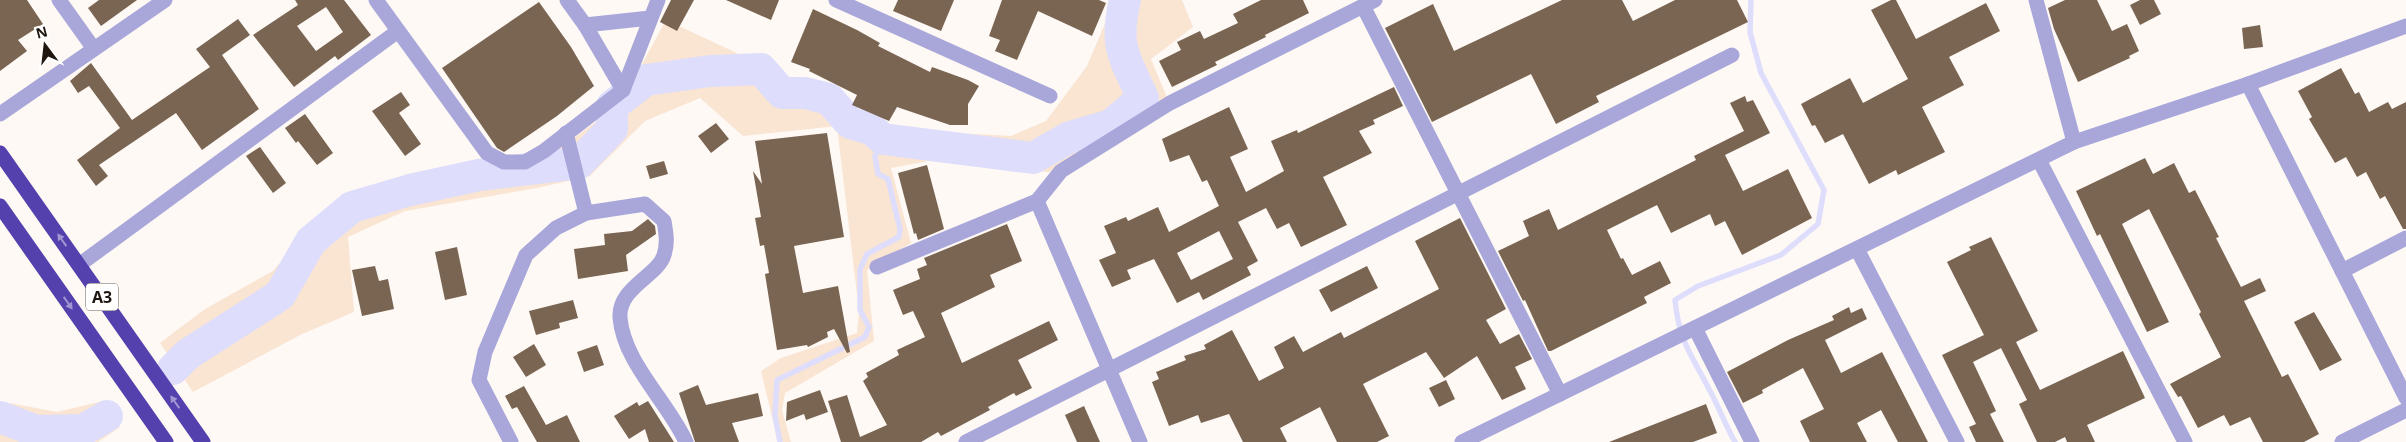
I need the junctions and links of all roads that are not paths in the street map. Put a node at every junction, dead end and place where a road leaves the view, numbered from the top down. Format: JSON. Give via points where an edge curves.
{"nodes":[{"id":1,"x":59,"y":0,"type":"edge"},
{"id":2,"x":165,"y":0,"type":"edge"},
{"id":3,"x":376,"y":0,"type":"edge"},
{"id":4,"x":568,"y":0,"type":"edge"},
{"id":5,"x":658,"y":0,"type":"edge"},
{"id":6,"x":836,"y":0,"type":"edge"},
{"id":7,"x":2036,"y":0,"type":"edge"},
{"id":8,"x":1369,"y":3,"type":"edge"},
{"id":9,"x":650,"y":18,"type":"junction"},
{"id":10,"x":585,"y":25,"type":"junction"},
{"id":11,"x":2406,"y":26,"type":"edge"},
{"id":12,"x":398,"y":31,"type":"junction"},
{"id":13,"x":94,"y":49,"type":"junction"},
{"id":14,"x":1732,"y":56,"type":"dead end"},
{"id":15,"x":2248,"y":84,"type":"junction"},
{"id":16,"x":622,"y":90,"type":"junction"},
{"id":17,"x":1050,"y":96,"type":"dead end"},
{"id":18,"x":0,"y":114,"type":"edge"},
{"id":19,"x":566,"y":133,"type":"junction"},
{"id":20,"x":2074,"y":142,"type":"junction"},
{"id":21,"x":0,"y":153,"type":"edge"},
{"id":22,"x":2039,"y":160,"type":"junction"},
{"id":23,"x":1458,"y":194,"type":"junction"},
{"id":24,"x":1037,"y":201,"type":"junction"},
{"id":25,"x":0,"y":206,"type":"edge"},
{"id":26,"x":586,"y":213,"type":"junction"},
{"id":27,"x":2406,"y":238,"type":"edge"},
{"id":28,"x":1857,"y":249,"type":"junction"},
{"id":29,"x":79,"y":265,"type":"junction"},
{"id":30,"x":877,"y":267,"type":"dead end"},
{"id":31,"x":2342,"y":271,"type":"junction"},
{"id":32,"x":1695,"y":328,"type":"junction"},
{"id":33,"x":1109,"y":369,"type":"junction"},
{"id":34,"x":1560,"y":394,"type":"junction"},
{"id":35,"x":2406,"y":398,"type":"edge"},
{"id":36,"x":2406,"y":410,"type":"edge"},
{"id":37,"x":166,"y":442,"type":"edge"},
{"id":38,"x":203,"y":442,"type":"edge"},
{"id":39,"x":511,"y":442,"type":"edge"},
{"id":40,"x":686,"y":442,"type":"edge"},
{"id":41,"x":966,"y":442,"type":"edge"},
{"id":42,"x":1140,"y":442,"type":"edge"},
{"id":43,"x":1462,"y":442,"type":"edge"},
{"id":44,"x":1752,"y":442,"type":"edge"},
{"id":45,"x":1957,"y":442,"type":"edge"},
{"id":46,"x":2185,"y":442,"type":"edge"},
{"id":47,"x":2342,"y":442,"type":"edge"}],
"edges":[{"from":1,"to":13,"type":"street"},
{"from":2,"to":13,"type":"street"},
{"from":3,"to":12,"type":"street"},
{"from":4,"to":10,"type":"street"},
{"from":5,"to":9,"type":"street"},
{"from":6,"to":17,"type":"street"},
{"from":7,"to":20,"type":"street"},
{"from":8,"to":23,"type":"street"},
{"from":8,"to":24,"type":"street","via":[[1170,103],[1061,171]]},
{"from":9,"to":10,"type":"street"},
{"from":9,"to":16,"type":"street"},
{"from":10,"to":16,"type":"street"},
{"from":11,"to":15,"type":"street"},
{"from":12,"to":19,"type":"street","via":[[487,153],[504,162],[525,162]]},
{"from":12,"to":29,"type":"street"},
{"from":13,"to":18,"type":"street"},
{"from":14,"to":23,"type":"street"},
{"from":15,"to":20,"type":"street"},
{"from":15,"to":31,"type":"street"},
{"from":16,"to":19,"type":"street"},
{"from":19,"to":26,"type":"street"},
{"from":20,"to":22,"type":"street"},
{"from":29,"to":21,"type":"highway","number":"A3","one_way":true},
{"from":22,"to":28,"type":"street"},
{"from":22,"to":46,"type":"street"},
{"from":23,"to":33,"type":"street"},
{"from":23,"to":34,"type":"street"},
{"from":24,"to":30,"type":"street"},
{"from":24,"to":33,"type":"street"},
{"from":25,"to":37,"type":"highway","number":"A3","one_way":true},
{"from":26,"to":39,"type":"street","via":[[556,228],[526,254],[485,352],[479,380]]},
{"from":26,"to":40,"type":"street","via":[[645,204],[664,221],[668,240],[664,257],[624,298],[620,316],[624,340]]},
{"from":27,"to":31,"type":"street"},
{"from":28,"to":32,"type":"street"},
{"from":28,"to":45,"type":"street"},
{"from":38,"to":29,"type":"highway","number":"A3","one_way":true},
{"from":31,"to":35,"type":"street"},
{"from":32,"to":34,"type":"street"},
{"from":32,"to":44,"type":"street"},
{"from":33,"to":41,"type":"street"},
{"from":33,"to":42,"type":"street"},
{"from":34,"to":43,"type":"street"},
{"from":36,"to":47,"type":"street"}]}
